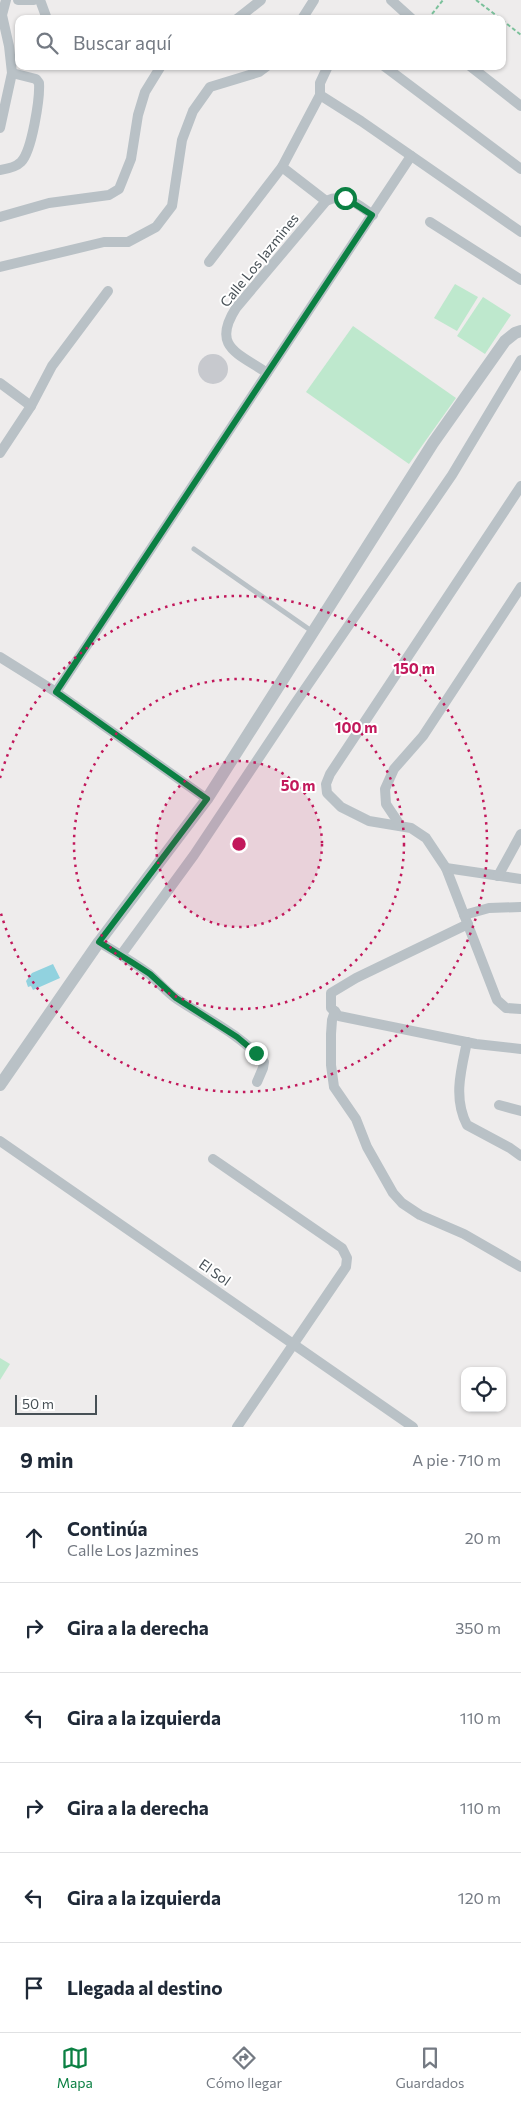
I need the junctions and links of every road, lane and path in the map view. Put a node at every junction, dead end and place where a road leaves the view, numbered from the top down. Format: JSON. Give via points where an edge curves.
{"nodes":[{"id":1,"x":6,"y":0,"type":"edge"},
{"id":2,"x":18,"y":0,"type":"edge"},
{"id":3,"x":34,"y":0,"type":"edge"},
{"id":4,"x":40,"y":0,"type":"edge"},
{"id":5,"x":261,"y":0,"type":"edge"},
{"id":6,"x":314,"y":0,"type":"edge"},
{"id":7,"x":391,"y":0,"type":"edge"},
{"id":8,"x":443,"y":0,"type":"edge"},
{"id":9,"x":476,"y":0,"type":"edge"},
{"id":10,"x":46,"y":15,"type":"edge"},
{"id":11,"x":242,"y":15,"type":"edge"},
{"id":12,"x":305,"y":15,"type":"edge"},
{"id":13,"x":408,"y":15,"type":"edge"},
{"id":14,"x":431,"y":15,"type":"edge"},
{"id":15,"x":496,"y":15,"type":"edge"},
{"id":16,"x":506,"y":23,"type":"edge"},
{"id":17,"x":521,"y":35,"type":"edge"},
{"id":18,"x":158,"y":70,"type":"edge"},
{"id":19,"x":262,"y":70,"type":"edge"},
{"id":20,"x":326,"y":70,"type":"edge"},
{"id":21,"x":389,"y":70,"type":"edge"},
{"id":22,"x":475,"y":70,"type":"edge"},
{"id":23,"x":12,"y":73,"type":"junction"},
{"id":24,"x":320,"y":95,"type":"junction"},
{"id":25,"x":521,"y":106,"type":"edge"},
{"id":26,"x":0,"y":128,"type":"edge"},
{"id":27,"x":411,"y":156,"type":"junction"},
{"id":28,"x":282,"y":167,"type":"junction"},
{"id":29,"x":521,"y":169,"type":"edge"},
{"id":30,"x":0,"y":170,"type":"edge"},
{"id":31,"x":326,"y":201,"type":"junction"},
{"id":32,"x":372,"y":215,"type":"junction"},
{"id":33,"x":0,"y":218,"type":"edge"},
{"id":34,"x":430,"y":222,"type":"dead end"},
{"id":35,"x":521,"y":232,"type":"edge"},
{"id":36,"x":209,"y":262,"type":"dead end"},
{"id":37,"x":0,"y":267,"type":"edge"},
{"id":38,"x":521,"y":280,"type":"edge"},
{"id":39,"x":108,"y":291,"type":"dead end"},
{"id":40,"x":521,"y":330,"type":"edge"},
{"id":41,"x":521,"y":360,"type":"edge"},
{"id":42,"x":267,"y":373,"type":"junction"},
{"id":43,"x":0,"y":383,"type":"edge"},
{"id":44,"x":31,"y":406,"type":"junction"},
{"id":45,"x":4,"y":439,"type":"edge"},
{"id":46,"x":0,"y":453,"type":"edge"},
{"id":47,"x":521,"y":486,"type":"edge"},
{"id":48,"x":194,"y":549,"type":"dead end"},
{"id":49,"x":521,"y":587,"type":"edge"},
{"id":50,"x":313,"y":632,"type":"junction"},
{"id":51,"x":0,"y":656,"type":"edge"},
{"id":52,"x":56,"y":692,"type":"junction"},
{"id":53,"x":207,"y":799,"type":"junction"},
{"id":54,"x":400,"y":825,"type":"junction"},
{"id":55,"x":521,"y":834,"type":"edge"},
{"id":56,"x":446,"y":868,"type":"junction"},
{"id":57,"x":498,"y":876,"type":"junction"},
{"id":58,"x":521,"y":879,"type":"edge"},
{"id":59,"x":521,"y":907,"type":"edge"},
{"id":60,"x":466,"y":920,"type":"junction"},
{"id":61,"x":99,"y":942,"type":"junction"},
{"id":62,"x":121,"y":955,"type":"junction"},
{"id":63,"x":521,"y":1009,"type":"edge"},
{"id":64,"x":335,"y":1011,"type":"junction"},
{"id":65,"x":467,"y":1042,"type":"junction"},
{"id":66,"x":521,"y":1049,"type":"edge"},
{"id":67,"x":257,"y":1082,"type":"dead end"},
{"id":68,"x":0,"y":1085,"type":"edge"},
{"id":69,"x":499,"y":1105,"type":"dead end"},
{"id":70,"x":521,"y":1111,"type":"edge"},
{"id":71,"x":0,"y":1141,"type":"edge"},
{"id":72,"x":521,"y":1156,"type":"edge"},
{"id":73,"x":213,"y":1159,"type":"dead end"},
{"id":74,"x":521,"y":1267,"type":"edge"},
{"id":75,"x":293,"y":1343,"type":"junction"},
{"id":76,"x":237,"y":1427,"type":"edge"},
{"id":77,"x":413,"y":1427,"type":"edge"}],
"edges":[{"from":1,"to":23,"type":"street","via":[[2,15]]},
{"from":2,"to":3,"type":"street"},
{"from":4,"to":10,"type":"street"},
{"from":5,"to":11,"type":"street"},
{"from":6,"to":12,"type":"street"},
{"from":7,"to":13,"type":"street"},
{"from":8,"to":14,"type":"path"},
{"from":9,"to":15,"type":"path"},
{"from":16,"to":17,"type":"path"},
{"from":18,"to":33,"type":"street","via":[[144,92],[131,159],[119,189],[98,198],[49,203]]},
{"from":19,"to":37,"type":"street","via":[[210,87],[193,111],[182,140],[172,206],[156,228],[128,242],[104,242]]},
{"from":20,"to":24,"type":"street","via":[[320,83]]},
{"from":21,"to":29,"type":"street"},
{"from":22,"to":25,"type":"street"},
{"from":23,"to":26,"type":"street"},
{"from":23,"to":30,"type":"street","via":[[36,79],[40,83],[40,91],[34,126],[23,160],[16,166]]},
{"from":24,"to":27,"type":"street"},
{"from":24,"to":28,"type":"street"},
{"from":27,"to":32,"type":"street"},
{"from":27,"to":35,"type":"street"},
{"from":28,"to":31,"type":"street"},
{"from":28,"to":36,"type":"street"},
{"from":31,"to":32,"type":"street","via":[[349,199]]},
{"from":31,"to":42,"type":"street","name":"Calle Los Jazmines","via":[[228,320],[224,332],[226,341],[233,350]]},
{"from":32,"to":42,"type":"street"},
{"from":34,"to":38,"type":"street"},
{"from":39,"to":44,"type":"street","via":[[52,366]]},
{"from":40,"to":50,"type":"street","via":[[505,341],[433,443]]},
{"from":41,"to":62,"type":"street","via":[[452,476],[194,855]]},
{"from":42,"to":52,"type":"street"},
{"from":43,"to":44,"type":"street"},
{"from":44,"to":45,"type":"street"},
{"from":45,"to":46,"type":"street"},
{"from":47,"to":54,"type":"street","via":[[326,784],[327,793],[341,806],[369,821]]},
{"from":48,"to":50,"type":"lane"},
{"from":49,"to":54,"type":"street","via":[[423,736],[394,769],[385,789],[386,804]]},
{"from":50,"to":53,"type":"street"},
{"from":51,"to":52,"type":"street"},
{"from":52,"to":53,"type":"street"},
{"from":53,"to":61,"type":"street"},
{"from":54,"to":56,"type":"street","via":[[426,838]]},
{"from":55,"to":57,"type":"street"},
{"from":56,"to":57,"type":"street"},
{"from":56,"to":60,"type":"street"},
{"from":57,"to":58,"type":"street"},
{"from":59,"to":60,"type":"street","via":[[490,908]]},
{"from":60,"to":63,"type":"street","via":[[497,1000],[506,1008]]},
{"from":60,"to":64,"type":"street","via":[[331,993],[331,1008]]},
{"from":61,"to":62,"type":"street"},
{"from":61,"to":68,"type":"street"},
{"from":62,"to":67,"type":"street","via":[[256,1053],[264,1062]]},
{"from":64,"to":65,"type":"street","via":[[339,1016]]},
{"from":64,"to":74,"type":"street","via":[[331,1034],[334,1086],[356,1119],[367,1147],[393,1193],[402,1204],[420,1215],[464,1234]]},
{"from":65,"to":66,"type":"street"},
{"from":65,"to":72,"type":"street","via":[[459,1086],[459,1105],[464,1119],[467,1125]]},
{"from":69,"to":70,"type":"street"},
{"from":71,"to":75,"type":"street","name":"El Sol"},
{"from":73,"to":75,"type":"street","via":[[347,1254],[346,1267]]},
{"from":75,"to":76,"type":"street"},
{"from":75,"to":77,"type":"street","name":"El Sol"}]}
